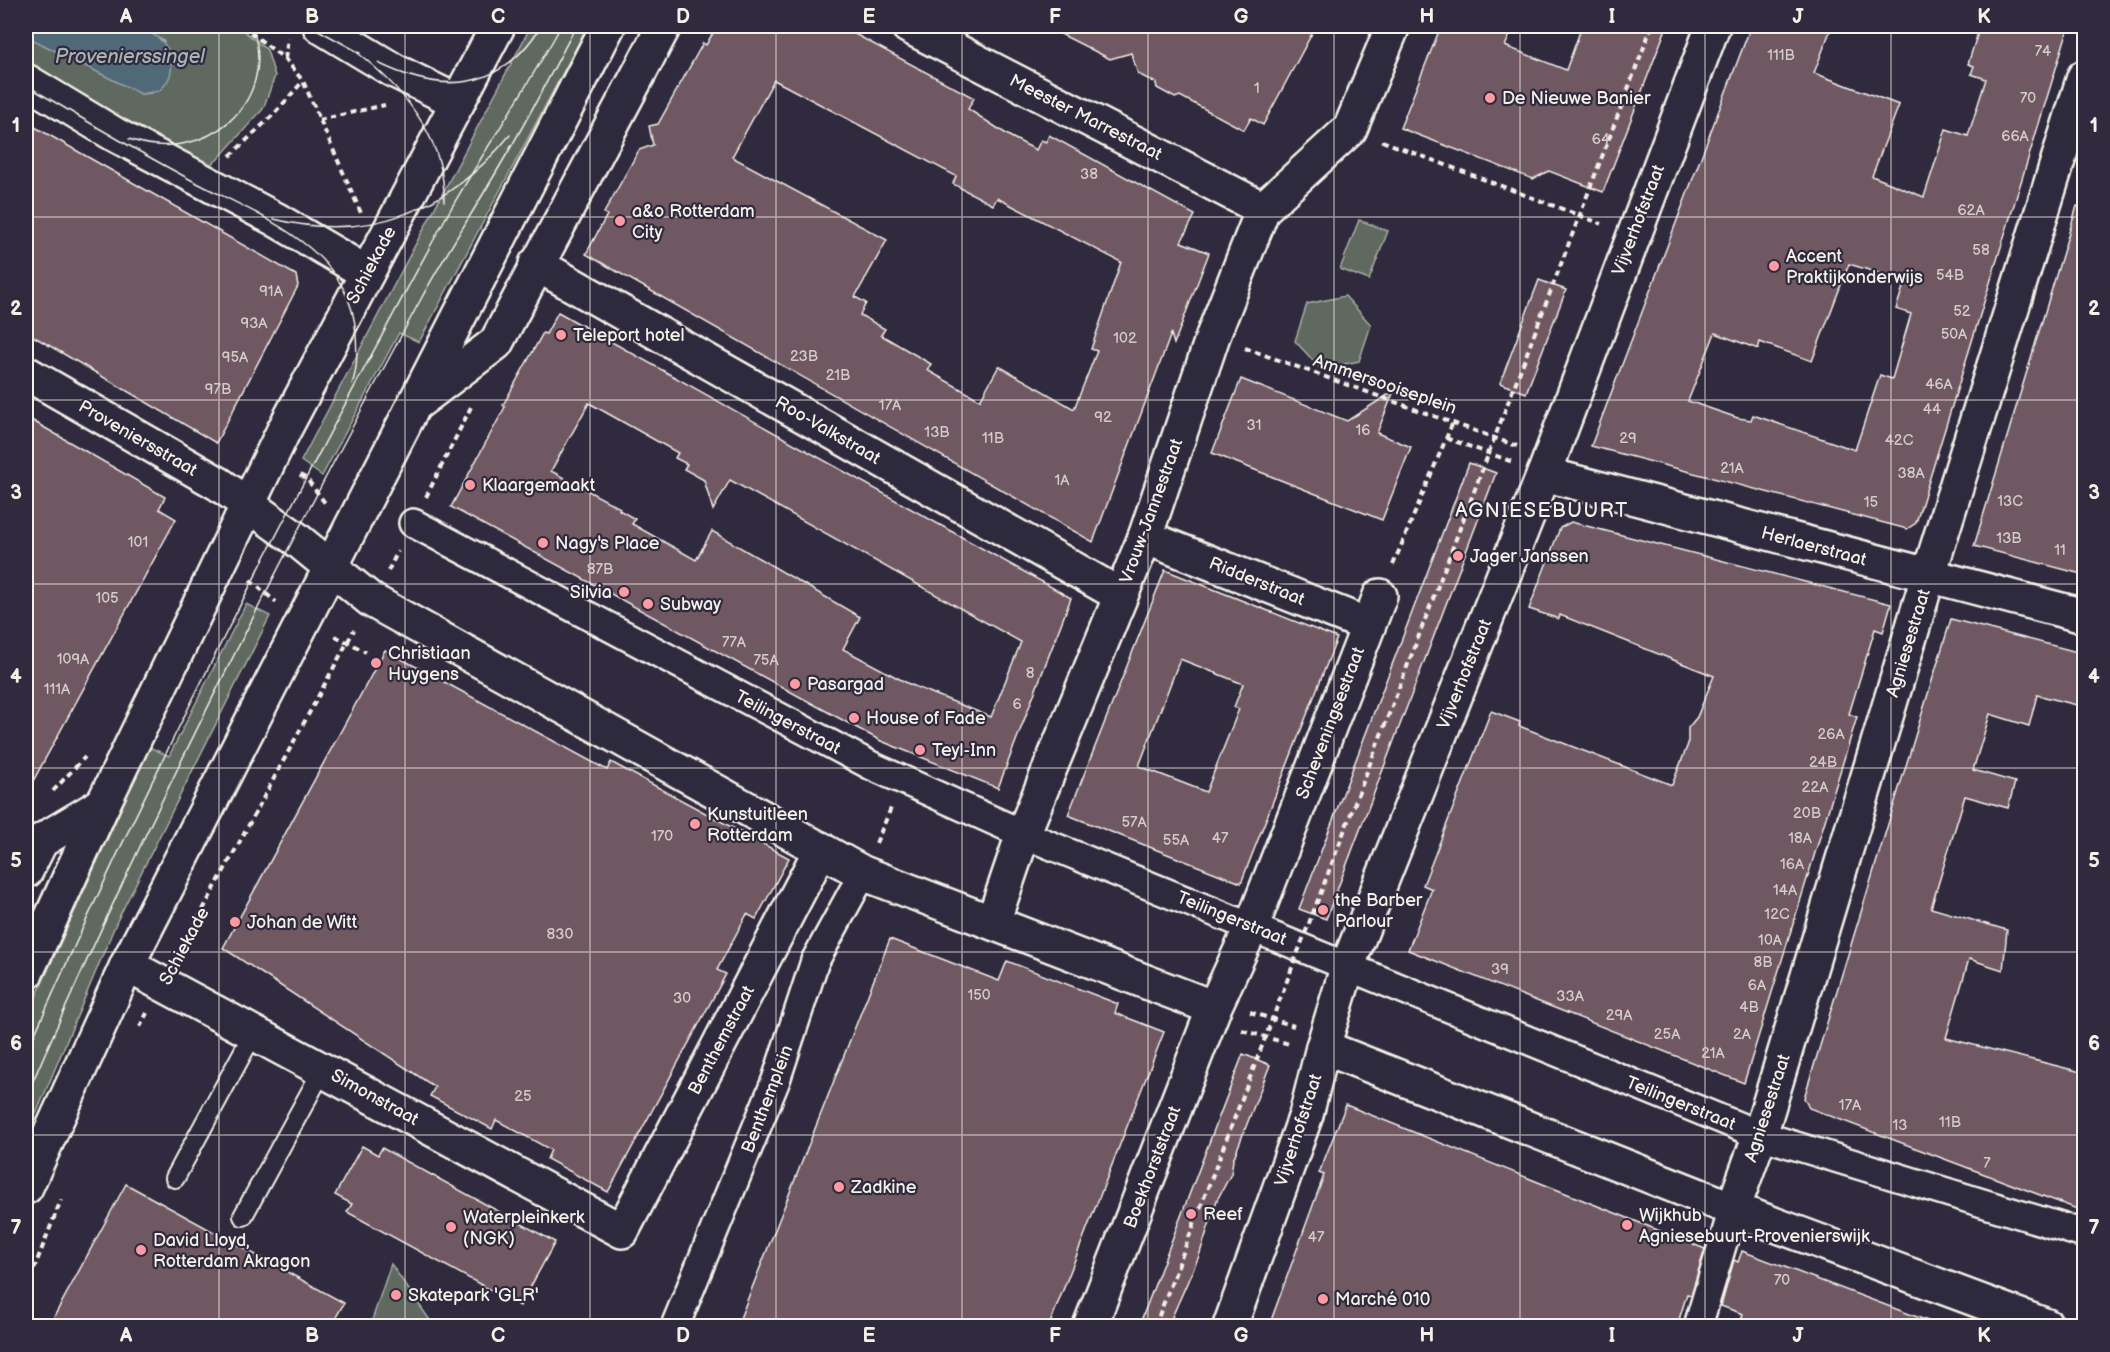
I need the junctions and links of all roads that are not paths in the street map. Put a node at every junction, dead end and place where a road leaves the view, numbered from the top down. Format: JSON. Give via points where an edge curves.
{"nodes":[{"id":1,"x":320,"y":26,"type":"edge"},
{"id":2,"x":498,"y":26,"type":"edge"},
{"id":3,"x":608,"y":26,"type":"edge"},
{"id":4,"x":664,"y":26,"type":"edge"},
{"id":5,"x":908,"y":26,"type":"edge"},
{"id":6,"x":1393,"y":26,"type":"edge"},
{"id":7,"x":1713,"y":26,"type":"edge"},
{"id":8,"x":2085,"y":77,"type":"edge"},
{"id":9,"x":26,"y":81,"type":"edge"},
{"id":10,"x":445,"y":96,"type":"junction"},
{"id":11,"x":1263,"y":209,"type":"junction"},
{"id":12,"x":536,"y":264,"type":"junction"},
{"id":13,"x":367,"y":273,"type":"junction"},
{"id":14,"x":26,"y":373,"type":"edge"},
{"id":15,"x":414,"y":405,"type":"junction"},
{"id":16,"x":1546,"y":466,"type":"junction"},
{"id":17,"x":247,"y":506,"type":"junction"},
{"id":18,"x":413,"y":523,"type":"road end"},
{"id":19,"x":1145,"y":537,"type":"junction"},
{"id":20,"x":332,"y":567,"type":"junction"},
{"id":21,"x":1928,"y":577,"type":"junction"},
{"id":22,"x":1120,"y":596,"type":"junction"},
{"id":23,"x":1374,"y":611,"type":"joint"},
{"id":24,"x":2085,"y":616,"type":"edge"},
{"id":25,"x":103,"y":804,"type":"junction"},
{"id":26,"x":1023,"y":834,"type":"junction"},
{"id":27,"x":821,"y":849,"type":"junction"},
{"id":28,"x":26,"y":871,"type":"edge"},
{"id":29,"x":863,"y":873,"type":"junction"},
{"id":30,"x":993,"y":922,"type":"junction"},
{"id":31,"x":1252,"y":926,"type":"junction"},
{"id":32,"x":127,"y":965,"type":"junction"},
{"id":33,"x":1348,"y":965,"type":"junction"},
{"id":34,"x":26,"y":973,"type":"edge"},
{"id":35,"x":1214,"y":1008,"type":"junction"},
{"id":36,"x":254,"y":1032,"type":"junction"},
{"id":37,"x":1323,"y":1047,"type":"junction"},
{"id":38,"x":323,"y":1069,"type":"junction"},
{"id":39,"x":1760,"y":1135,"type":"junction"},
{"id":40,"x":174,"y":1178,"type":"dead end"},
{"id":41,"x":26,"y":1187,"type":"edge"},
{"id":42,"x":1733,"y":1209,"type":"junction"},
{"id":43,"x":243,"y":1216,"type":"dead end"},
{"id":44,"x":621,"y":1231,"type":"joint"},
{"id":45,"x":2085,"y":1234,"type":"edge"},
{"id":46,"x":675,"y":1326,"type":"edge"},
{"id":47,"x":1090,"y":1326,"type":"edge"},
{"id":48,"x":1230,"y":1326,"type":"edge"},
{"id":49,"x":1698,"y":1326,"type":"edge"},
{"id":50,"x":2047,"y":1326,"type":"edge"}],
"edges":[{"from":1,"to":10,"type":"street"},
{"from":2,"to":10,"type":"street","name":"Schiekade"},
{"from":3,"to":15,"type":"street"},
{"from":4,"to":12,"type":"street"},
{"from":5,"to":11,"type":"street","name":"Meester Marrestraat"},
{"from":6,"to":11,"type":"street","name":"Vrouw-Jannestraat","via":[[1350,129]]},
{"from":7,"to":16,"type":"street","name":"Vijverhofstraat"},
{"from":8,"to":21,"type":"street","name":"Agniesestraat"},
{"from":9,"to":13,"type":"street"},
{"from":10,"to":13,"type":"street","name":"Schiekade"},
{"from":11,"to":19,"type":"street","name":"Vrouw-Jannestraat","via":[[1213,336]]},
{"from":12,"to":15,"type":"street","via":[[496,343]]},
{"from":12,"to":22,"type":"street","name":"Roo-Valkstraat"},
{"from":13,"to":17,"type":"street","name":"Schiekade"},
{"from":14,"to":17,"type":"street","name":"Proveniersstraat","via":[[219,484]]},
{"from":15,"to":20,"type":"street"},
{"from":16,"to":21,"type":"street","name":"Herlaerstraat"},
{"from":16,"to":33,"type":"street","name":"Vijverhofstraat"},
{"from":17,"to":20,"type":"street"},
{"from":17,"to":25,"type":"street","name":"Schiekade"},
{"from":18,"to":26,"type":"street","name":"Teilingerstraat","via":[[852,756]]},
{"from":19,"to":22,"type":"street","name":"Vrouw-Jannestraat"},
{"from":19,"to":23,"type":"street","name":"Ridderstraat"},
{"from":20,"to":27,"type":"street","via":[[371,600]]},
{"from":20,"to":32,"type":"street"},
{"from":21,"to":24,"type":"street","name":"Herlaerstraat"},
{"from":21,"to":39,"type":"street","name":"Agniesestraat"},
{"from":22,"to":26,"type":"street","name":"Vrouw-Jannestraat"},
{"from":23,"to":31,"type":"street","name":"Scheveningsestraat"},
{"from":25,"to":28,"type":"street","via":[[41,841]]},
{"from":25,"to":34,"type":"street","name":"Schiekade"},
{"from":26,"to":30,"type":"street","name":"Vrouw-Jannestraat"},
{"from":26,"to":31,"type":"street","name":"Teilingerstraat"},
{"from":27,"to":29,"type":"street"},
{"from":27,"to":44,"type":"street","name":"Benthemstraat"},
{"from":29,"to":30,"type":"street"},
{"from":29,"to":46,"type":"street","name":"Benthemplein","via":[[815,961],[776,1080]]},
{"from":30,"to":35,"type":"street"},
{"from":31,"to":33,"type":"street","name":"Teilingerstraat"},
{"from":31,"to":35,"type":"street","name":"Scheveningsestraat"},
{"from":32,"to":36,"type":"street","name":"Simonstraat"},
{"from":32,"to":41,"type":"street"},
{"from":33,"to":37,"type":"street","name":"Vijverhofstraat"},
{"from":33,"to":39,"type":"street","name":"Teilingerstraat"},
{"from":35,"to":47,"type":"street","name":"Boekhorststraat"},
{"from":36,"to":38,"type":"street","name":"Simonstraat"},
{"from":36,"to":40,"type":"lane"},
{"from":37,"to":42,"type":"street"},
{"from":37,"to":48,"type":"street","name":"Vijverhofstraat","via":[[1306,1115]]},
{"from":38,"to":43,"type":"lane"},
{"from":38,"to":44,"type":"street","name":"Simonstraat"},
{"from":39,"to":42,"type":"street","name":"Agniesestraat"},
{"from":39,"to":45,"type":"street","name":"Teilingerstraat"},
{"from":42,"to":49,"type":"street"},
{"from":42,"to":50,"type":"street"}]}
